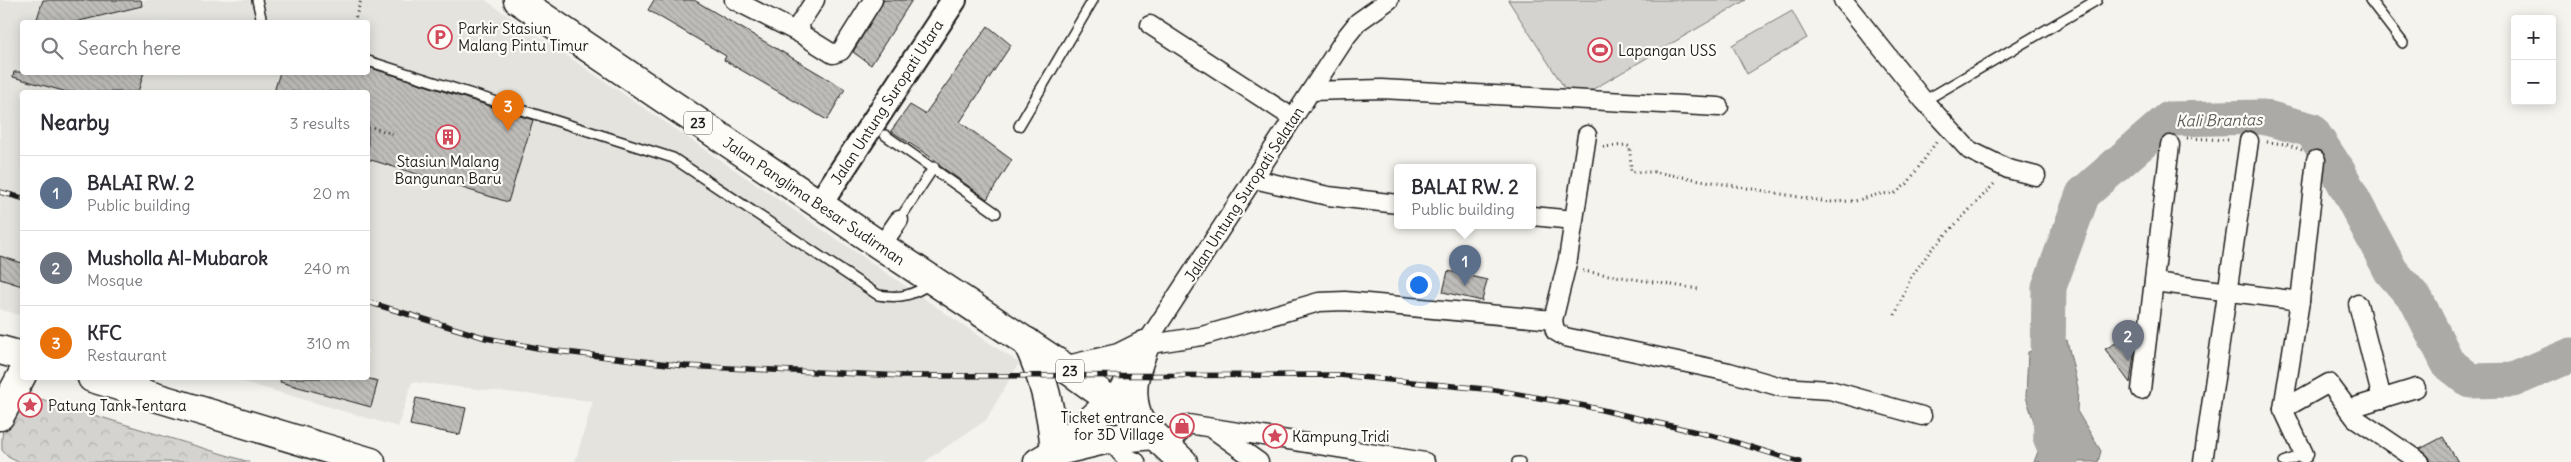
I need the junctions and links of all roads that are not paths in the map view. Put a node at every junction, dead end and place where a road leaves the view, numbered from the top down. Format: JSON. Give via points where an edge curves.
{"nodes":[{"id":1,"x":257,"y":0,"type":"edge"},
{"id":2,"x":518,"y":0,"type":"edge"},
{"id":3,"x":815,"y":0,"type":"edge"},
{"id":4,"x":873,"y":0,"type":"edge"},
{"id":5,"x":954,"y":0,"type":"edge"},
{"id":6,"x":1093,"y":0,"type":"edge"},
{"id":7,"x":1389,"y":0,"type":"edge"},
{"id":8,"x":1843,"y":0,"type":"edge"},
{"id":9,"x":2097,"y":0,"type":"edge"},
{"id":10,"x":2371,"y":0,"type":"edge"},
{"id":11,"x":741,"y":2,"type":"edge"},
{"id":12,"x":262,"y":20,"type":"edge"},
{"id":13,"x":1150,"y":25,"type":"dead end"},
{"id":14,"x":801,"y":34,"type":"junction"},
{"id":15,"x":2403,"y":43,"type":"dead end"},
{"id":16,"x":370,"y":62,"type":"edge"},
{"id":17,"x":1311,"y":91,"type":"junction"},
{"id":18,"x":1924,"y":101,"type":"junction"},
{"id":19,"x":1719,"y":108,"type":"dead end"},
{"id":20,"x":1293,"y":118,"type":"junction"},
{"id":21,"x":1019,"y":126,"type":"dead end"},
{"id":22,"x":878,"y":130,"type":"junction"},
{"id":23,"x":2249,"y":141,"type":"dead end"},
{"id":24,"x":1585,"y":143,"type":"road end"},
{"id":25,"x":2170,"y":145,"type":"dead end"},
{"id":26,"x":2316,"y":160,"type":"dead end"},
{"id":27,"x":934,"y":167,"type":"junction"},
{"id":28,"x":2036,"y":176,"type":"dead end"},
{"id":29,"x":1254,"y":179,"type":"junction"},
{"id":30,"x":1394,"y":204,"type":"edge"},
{"id":31,"x":819,"y":205,"type":"junction"},
{"id":32,"x":996,"y":213,"type":"dead end"},
{"id":33,"x":1536,"y":216,"type":"edge"},
{"id":34,"x":899,"y":220,"type":"joint"},
{"id":35,"x":1574,"y":220,"type":"junction"},
{"id":36,"x":881,"y":246,"type":"junction"},
{"id":37,"x":935,"y":282,"type":"junction"},
{"id":38,"x":2154,"y":282,"type":"junction"},
{"id":39,"x":2226,"y":292,"type":"junction"},
{"id":40,"x":2300,"y":301,"type":"junction"},
{"id":41,"x":2358,"y":304,"type":"dead end"},
{"id":42,"x":1554,"y":320,"type":"junction"},
{"id":43,"x":1027,"y":342,"type":"junction"},
{"id":44,"x":1145,"y":345,"type":"junction"},
{"id":45,"x":0,"y":350,"type":"edge"},
{"id":46,"x":20,"y":355,"type":"edge"},
{"id":47,"x":1068,"y":370,"type":"junction"},
{"id":48,"x":20,"y":379,"type":"edge"},
{"id":49,"x":98,"y":380,"type":"edge"},
{"id":50,"x":2416,"y":388,"type":"dead end"},
{"id":51,"x":2141,"y":390,"type":"dead end"},
{"id":52,"x":2382,"y":399,"type":"junction"},
{"id":53,"x":1112,"y":401,"type":"junction"},
{"id":54,"x":2348,"y":408,"type":"junction"},
{"id":55,"x":2283,"y":409,"type":"junction"},
{"id":56,"x":0,"y":416,"type":"edge"},
{"id":57,"x":1922,"y":416,"type":"dead end"},
{"id":58,"x":1210,"y":427,"type":"junction"},
{"id":59,"x":1109,"y":439,"type":"junction"},
{"id":60,"x":1160,"y":441,"type":"edge"},
{"id":61,"x":2304,"y":454,"type":"joint"},
{"id":62,"x":330,"y":457,"type":"edge"},
{"id":63,"x":1053,"y":459,"type":"edge"},
{"id":64,"x":371,"y":462,"type":"edge"},
{"id":65,"x":1136,"y":462,"type":"edge"},
{"id":66,"x":1259,"y":462,"type":"edge"},
{"id":67,"x":1425,"y":462,"type":"edge"},
{"id":68,"x":2203,"y":462,"type":"edge"},
{"id":69,"x":2284,"y":462,"type":"edge"},
{"id":70,"x":2420,"y":462,"type":"edge"}],
"edges":[{"from":1,"to":12,"type":"lane"},
{"from":2,"to":31,"type":"main road","name":"Jalan Panglima Besar Sudirman","number":"23"},
{"from":3,"to":14,"type":"street","via":[[800,23]]},
{"from":4,"to":14,"type":"street","via":[[838,53],[833,54]]},
{"from":5,"to":22,"type":"street","name":"Jalan Untung Suropati Utara"},
{"from":6,"to":21,"type":"lane"},
{"from":7,"to":17,"type":"street","name":"Jalan Untung Suropati Selatan","via":[[1358,22]]},
{"from":8,"to":18,"type":"street"},
{"from":9,"to":18,"type":"lane"},
{"from":10,"to":15,"type":"lane"},
{"from":11,"to":14,"type":"street"},
{"from":13,"to":20,"type":"street"},
{"from":16,"to":37,"type":"lane","via":[[673,158],[878,294],[896,298],[915,293]]},
{"from":17,"to":19,"type":"street","via":[[1381,88]]},
{"from":17,"to":20,"type":"street","name":"Jalan Untung Suropati Selatan"},
{"from":18,"to":28,"type":"street","via":[[1969,150],[2008,168]]},
{"from":20,"to":29,"type":"street","name":"Jalan Untung Suropati Selatan"},
{"from":22,"to":27,"type":"lane"},
{"from":22,"to":31,"type":"street","name":"Jalan Untung Suropati Utara"},
{"from":23,"to":39,"type":"street"},
{"from":24,"to":35,"type":"street"},
{"from":25,"to":38,"type":"street"},
{"from":26,"to":40,"type":"street"},
{"from":27,"to":32,"type":"lane"},
{"from":27,"to":34,"type":"lane"},
{"from":29,"to":30,"type":"street","via":[[1328,196]]},
{"from":29,"to":44,"type":"street","name":"Jalan Untung Suropati Selatan"},
{"from":31,"to":36,"type":"main road","name":"Jalan Panglima Besar Sudirman","number":"23"},
{"from":33,"to":35,"type":"street"},
{"from":34,"to":36,"type":"street"},
{"from":35,"to":42,"type":"street"},
{"from":36,"to":37,"type":"main road","name":"Jalan Panglima Besar Sudirman","number":"23"},
{"from":37,"to":43,"type":"main road","name":"Jalan Panglima Besar Sudirman","number":"23"},
{"from":38,"to":39,"type":"street"},
{"from":38,"to":51,"type":"street"},
{"from":39,"to":40,"type":"street"},
{"from":39,"to":68,"type":"street"},
{"from":40,"to":55,"type":"street"},
{"from":41,"to":52,"type":"street"},
{"from":42,"to":44,"type":"street","via":[[1449,309],[1319,302],[1202,336]]},
{"from":42,"to":57,"type":"street","via":[[1555,331],[1564,337],[1729,372],[1782,387],[1830,390]]},
{"from":43,"to":47,"type":"main road","name":"Jalan Panglima Besar Sudirman","number":"23"},
{"from":43,"to":63,"type":"main road","via":[[1038,365],[1048,400]]},
{"from":44,"to":47,"type":"main road","via":[[1119,358]]},
{"from":44,"to":53,"type":"street","name":"Jalan Untung Suropati Selatan"},
{"from":44,"to":60,"type":"main road","via":[[1132,392],[1133,406]]},
{"from":45,"to":46,"type":"main road"},
{"from":47,"to":53,"type":"main road","name":"Jalan Panglima Besar Sudirman","number":"23"},
{"from":48,"to":56,"type":"main road"},
{"from":49,"to":62,"type":"main road"},
{"from":50,"to":52,"type":"street"},
{"from":52,"to":54,"type":"street"},
{"from":53,"to":60,"type":"main road","number":"23"},
{"from":53,"to":63,"type":"main road"},
{"from":54,"to":55,"type":"street","via":[[2329,383]]},
{"from":54,"to":70,"type":"street","via":[[2355,418]]},
{"from":55,"to":61,"type":"street"},
{"from":58,"to":60,"type":"street","via":[[1188,424]]},
{"from":58,"to":66,"type":"street"},
{"from":58,"to":67,"type":"street"},
{"from":59,"to":60,"type":"main road"},
{"from":59,"to":63,"type":"main road"},
{"from":59,"to":65,"type":"street","via":[[1125,457]]},
{"from":61,"to":69,"type":"lane"},
{"from":62,"to":64,"type":"main road"}]}
